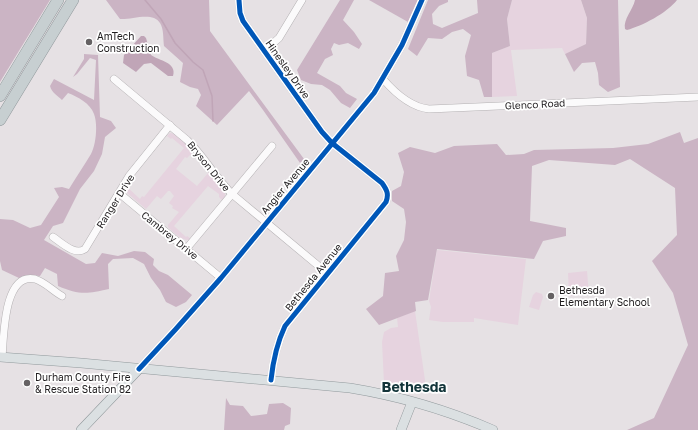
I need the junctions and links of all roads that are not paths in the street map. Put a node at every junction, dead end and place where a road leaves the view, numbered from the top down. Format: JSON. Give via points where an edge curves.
{"nodes":[{"id":1,"x":58,"y":0,"type":"edge"},
{"id":2,"x":73,"y":0,"type":"edge"},
{"id":3,"x":239,"y":0,"type":"edge"},
{"id":4,"x":302,"y":0,"type":"edge"},
{"id":5,"x":422,"y":0,"type":"edge"},
{"id":6,"x":264,"y":51,"type":"junction"},
{"id":7,"x":114,"y":79,"type":"dead end"},
{"id":8,"x":383,"y":79,"type":"junction"},
{"id":9,"x":0,"y":96,"type":"edge"},
{"id":10,"x":698,"y":97,"type":"edge"},
{"id":11,"x":0,"y":120,"type":"edge"},
{"id":12,"x":170,"y":125,"type":"junction"},
{"id":13,"x":332,"y":143,"type":"junction"},
{"id":14,"x":272,"y":146,"type":"dead end"},
{"id":15,"x":119,"y":193,"type":"junction"},
{"id":16,"x":232,"y":194,"type":"junction"},
{"id":17,"x":388,"y":195,"type":"joint"},
{"id":18,"x":267,"y":223,"type":"junction"},
{"id":19,"x":53,"y":237,"type":"dead end"},
{"id":20,"x":187,"y":248,"type":"junction"},
{"id":21,"x":328,"y":273,"type":"junction"},
{"id":22,"x":221,"y":278,"type":"junction"},
{"id":23,"x":62,"y":296,"type":"dead end"},
{"id":24,"x":1,"y":357,"type":"edge"},
{"id":25,"x":139,"y":369,"type":"junction"},
{"id":26,"x":271,"y":380,"type":"junction"},
{"id":27,"x":412,"y":402,"type":"junction"},
{"id":28,"x":81,"y":430,"type":"edge"},
{"id":29,"x":401,"y":430,"type":"edge"},
{"id":30,"x":493,"y":430,"type":"edge"}],
"edges":[{"from":1,"to":9,"type":"highway"},
{"from":2,"to":11,"type":"highway"},
{"from":3,"to":6,"type":"street","name":"Hinesley Drive","via":[[243,21]]},
{"from":4,"to":6,"type":"street","via":[[279,38]]},
{"from":5,"to":8,"type":"street","name":"Angier Avenue"},
{"from":6,"to":13,"type":"street","name":"Hinesley Drive"},
{"from":7,"to":12,"type":"street","name":"Bryson Drive"},
{"from":8,"to":10,"type":"street","name":"Glenco Road","via":[[407,101],[429,109]]},
{"from":8,"to":13,"type":"street","name":"Angier Avenue"},
{"from":12,"to":15,"type":"street","name":"Ranger Drive"},
{"from":12,"to":16,"type":"street","name":"Bryson Drive","via":[[198,150],[221,184]]},
{"from":13,"to":17,"type":"street","name":"Hinesley Drive","via":[[382,184]]},
{"from":13,"to":18,"type":"street","name":"Angier Avenue"},
{"from":14,"to":16,"type":"street"},
{"from":15,"to":19,"type":"street","name":"Ranger Drive","via":[[83,250],[75,251]]},
{"from":15,"to":20,"type":"street","name":"Cambrey Drive"},
{"from":16,"to":18,"type":"street","name":"Bryson Drive"},
{"from":16,"to":20,"type":"street"},
{"from":17,"to":21,"type":"street","name":"Bethesda Avenue","via":[[386,202]]},
{"from":18,"to":21,"type":"street","name":"Bryson Drive"},
{"from":18,"to":22,"type":"street","name":"Angier Avenue"},
{"from":20,"to":22,"type":"street","name":"Cambrey Drive"},
{"from":21,"to":26,"type":"street","name":"Bethesda Avenue","via":[[281,334]]},
{"from":22,"to":25,"type":"street","name":"Angier Avenue"},
{"from":23,"to":24,"type":"street","via":[[39,280],[29,278],[20,282],[8,304]]},
{"from":24,"to":25,"type":"main road"},
{"from":25,"to":26,"type":"main road"},
{"from":25,"to":28,"type":"main road","name":"Angier Avenue"},
{"from":26,"to":27,"type":"main road","via":[[350,388]]},
{"from":27,"to":29,"type":"main road"},
{"from":27,"to":30,"type":"main road"}]}
